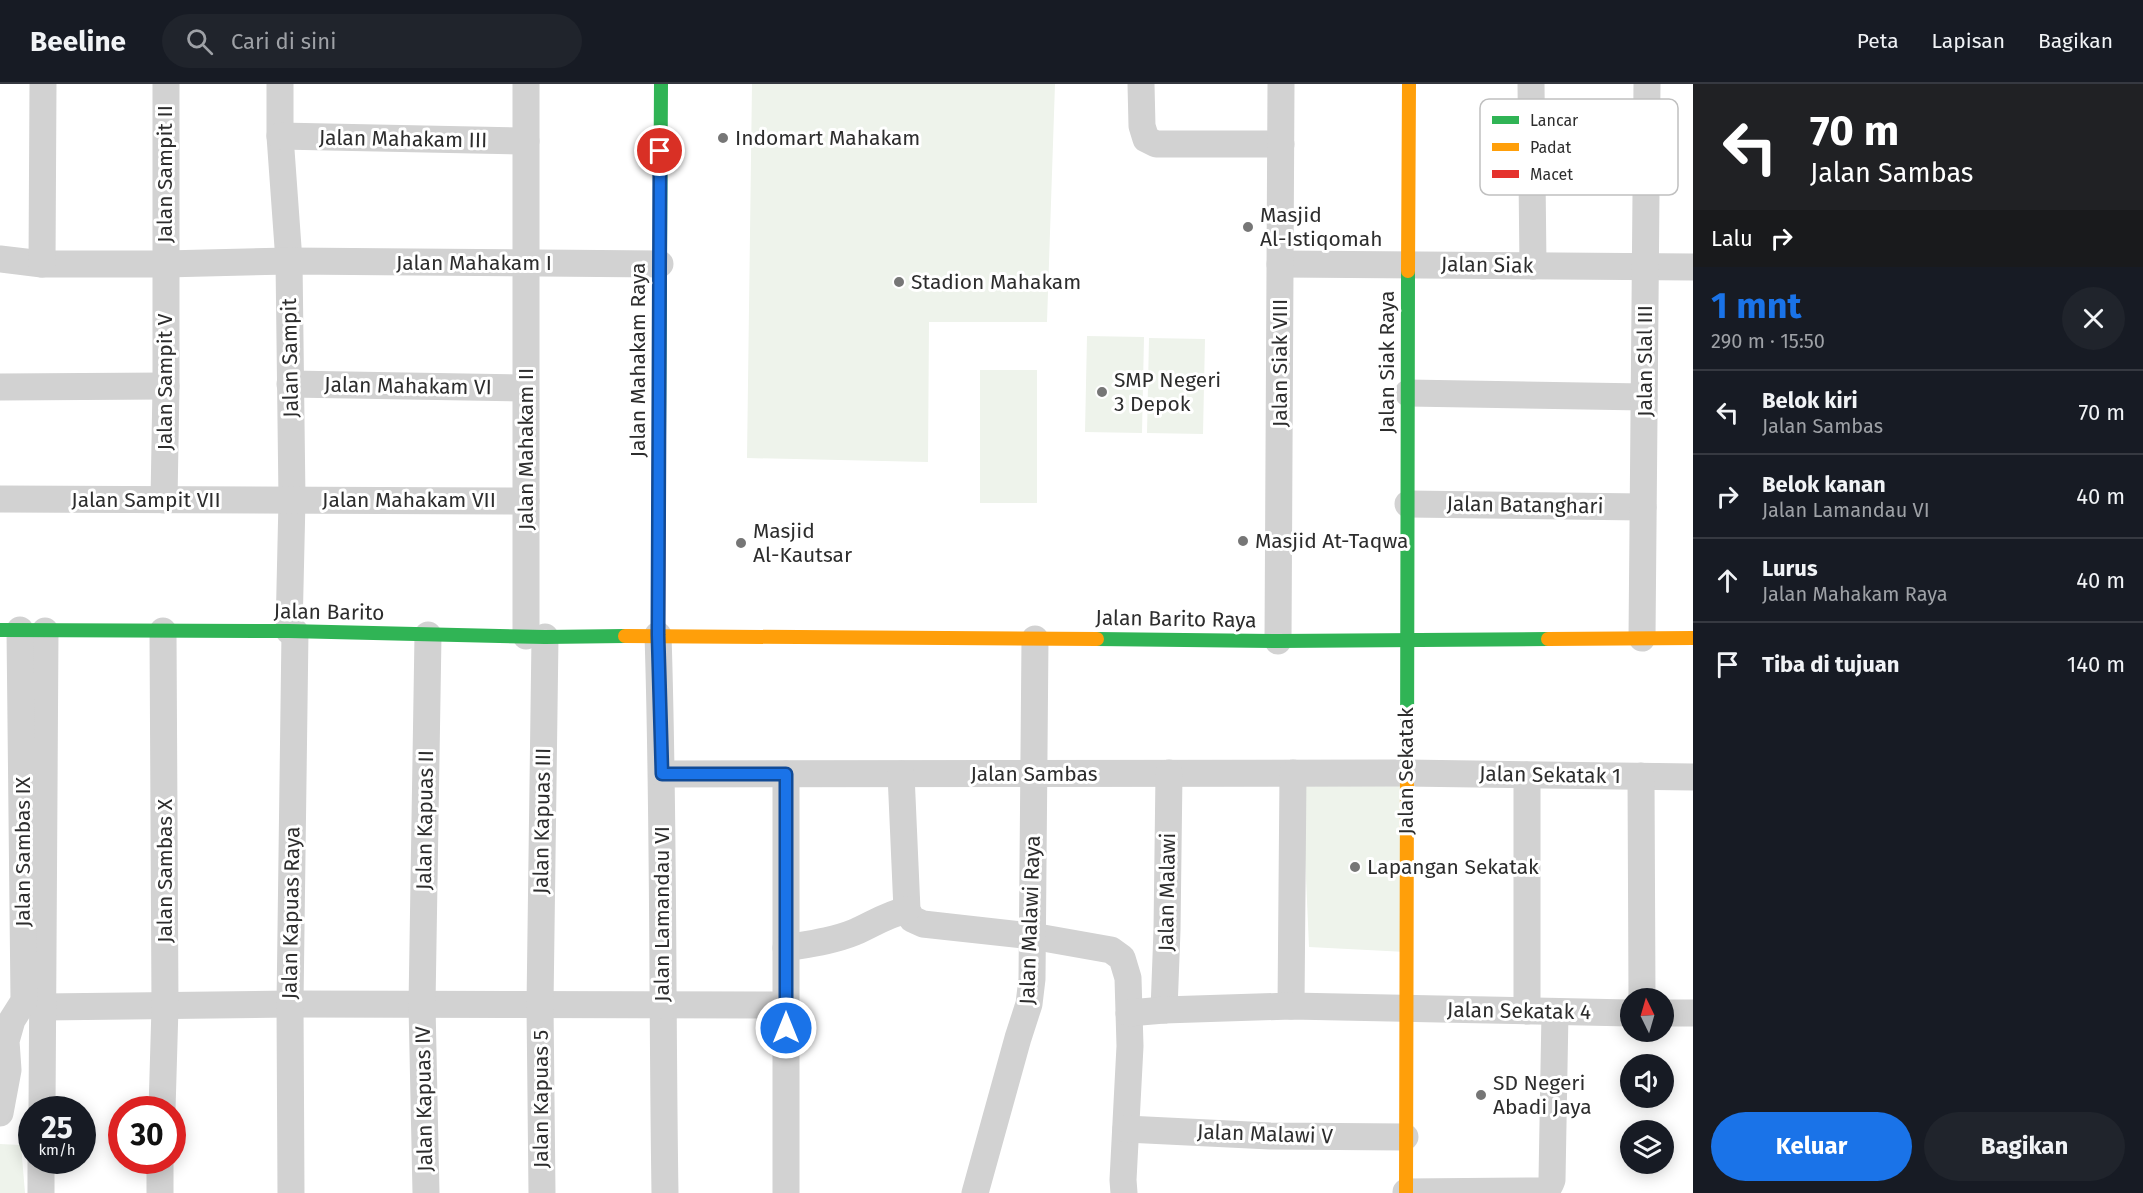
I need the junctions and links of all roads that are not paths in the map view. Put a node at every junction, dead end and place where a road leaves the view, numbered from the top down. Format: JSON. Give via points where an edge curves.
{"nodes":[{"id":1,"x":42,"y":84,"type":"edge"},
{"id":2,"x":166,"y":84,"type":"edge"},
{"id":3,"x":280,"y":84,"type":"edge"},
{"id":4,"x":526,"y":84,"type":"edge"},
{"id":5,"x":661,"y":84,"type":"edge"},
{"id":6,"x":1141,"y":84,"type":"edge"},
{"id":7,"x":1281,"y":84,"type":"edge"},
{"id":8,"x":1408,"y":84,"type":"edge"},
{"id":9,"x":1531,"y":84,"type":"edge"},
{"id":10,"x":1647,"y":84,"type":"edge"},
{"id":11,"x":1531,"y":99,"type":"edge"},
{"id":12,"x":1647,"y":99,"type":"edge"},
{"id":13,"x":280,"y":136,"type":"junction"},
{"id":14,"x":526,"y":141,"type":"junction"},
{"id":15,"x":1281,"y":144,"type":"junction"},
{"id":16,"x":1532,"y":195,"type":"edge"},
{"id":17,"x":1646,"y":195,"type":"edge"},
{"id":18,"x":0,"y":259,"type":"edge"},
{"id":19,"x":289,"y":261,"type":"junction"},
{"id":20,"x":526,"y":263,"type":"junction"},
{"id":21,"x":42,"y":264,"type":"junction"},
{"id":22,"x":165,"y":264,"type":"junction"},
{"id":23,"x":660,"y":264,"type":"junction"},
{"id":24,"x":1280,"y":264,"type":"junction"},
{"id":25,"x":1408,"y":264,"type":"junction"},
{"id":26,"x":1533,"y":266,"type":"junction"},
{"id":27,"x":1645,"y":267,"type":"junction"},
{"id":28,"x":1693,"y":267,"type":"edge"},
{"id":29,"x":290,"y":384,"type":"junction"},
{"id":30,"x":166,"y":386,"type":"junction"},
{"id":31,"x":0,"y":387,"type":"edge"},
{"id":32,"x":525,"y":388,"type":"junction"},
{"id":33,"x":1408,"y":393,"type":"junction"},
{"id":34,"x":1644,"y":397,"type":"junction"},
{"id":35,"x":0,"y":499,"type":"edge"},
{"id":36,"x":164,"y":500,"type":"junction"},
{"id":37,"x":292,"y":500,"type":"junction"},
{"id":38,"x":526,"y":501,"type":"junction"},
{"id":39,"x":1408,"y":504,"type":"junction"},
{"id":40,"x":1643,"y":507,"type":"junction"},
{"id":41,"x":22,"y":630,"type":"edge"},
{"id":42,"x":164,"y":631,"type":"junction"},
{"id":43,"x":292,"y":632,"type":"junction"},
{"id":44,"x":428,"y":634,"type":"junction"},
{"id":45,"x":658,"y":635,"type":"junction"},
{"id":46,"x":535,"y":636,"type":"junction"},
{"id":47,"x":1642,"y":638,"type":"junction"},
{"id":48,"x":1693,"y":638,"type":"edge"},
{"id":49,"x":1035,"y":639,"type":"junction"},
{"id":50,"x":1407,"y":640,"type":"junction"},
{"id":51,"x":1278,"y":641,"type":"junction"},
{"id":52,"x":1034,"y":773,"type":"junction"},
{"id":53,"x":1169,"y":773,"type":"junction"},
{"id":54,"x":1293,"y":773,"type":"junction"},
{"id":55,"x":1406,"y":773,"type":"junction"},
{"id":56,"x":662,"y":774,"type":"junction"},
{"id":57,"x":786,"y":774,"type":"junction"},
{"id":58,"x":901,"y":774,"type":"junction"},
{"id":59,"x":1527,"y":775,"type":"junction"},
{"id":60,"x":1641,"y":776,"type":"junction"},
{"id":61,"x":1693,"y":777,"type":"edge"},
{"id":62,"x":907,"y":910,"type":"junction"},
{"id":63,"x":1032,"y":936,"type":"junction"},
{"id":64,"x":786,"y":948,"type":"junction"},
{"id":65,"x":1642,"y":988,"type":"edge"},
{"id":66,"x":290,"y":1004,"type":"junction"},
{"id":67,"x":422,"y":1005,"type":"junction"},
{"id":68,"x":540,"y":1005,"type":"junction"},
{"id":69,"x":786,"y":1005,"type":"junction"},
{"id":70,"x":662,"y":1006,"type":"junction"},
{"id":71,"x":1291,"y":1006,"type":"junction"},
{"id":72,"x":43,"y":1007,"type":"junction"},
{"id":73,"x":165,"y":1007,"type":"junction"},
{"id":74,"x":1407,"y":1009,"type":"junction"},
{"id":75,"x":1164,"y":1010,"type":"junction"},
{"id":76,"x":1527,"y":1011,"type":"junction"},
{"id":77,"x":1555,"y":1012,"type":"junction"},
{"id":78,"x":1620,"y":1012,"type":"edge"},
{"id":79,"x":1129,"y":1013,"type":"junction"},
{"id":80,"x":1674,"y":1013,"type":"edge"},
{"id":81,"x":1693,"y":1013,"type":"edge"},
{"id":82,"x":42,"y":1096,"type":"edge"},
{"id":83,"x":162,"y":1096,"type":"edge"},
{"id":84,"x":0,"y":1113,"type":"edge"},
{"id":85,"x":1126,"y":1129,"type":"junction"},
{"id":86,"x":1405,"y":1137,"type":"junction"},
{"id":87,"x":41,"y":1174,"type":"edge"},
{"id":88,"x":160,"y":1174,"type":"edge"},
{"id":89,"x":41,"y":1193,"type":"edge"},
{"id":90,"x":160,"y":1193,"type":"edge"},
{"id":91,"x":291,"y":1193,"type":"edge"},
{"id":92,"x":426,"y":1193,"type":"edge"},
{"id":93,"x":542,"y":1193,"type":"edge"},
{"id":94,"x":665,"y":1193,"type":"edge"},
{"id":95,"x":786,"y":1193,"type":"edge"},
{"id":96,"x":975,"y":1193,"type":"edge"},
{"id":97,"x":1124,"y":1193,"type":"edge"},
{"id":98,"x":1406,"y":1193,"type":"edge"}],
"edges":[{"from":1,"to":21,"type":"street"},
{"from":2,"to":22,"type":"street","name":"Jalan Sampit II"},
{"from":3,"to":13,"type":"street","name":"Jalan Sampit"},
{"from":4,"to":14,"type":"street","name":"Jalan Mahakam II"},
{"from":5,"to":23,"type":"street","name":"Jalan Mahakam Raya"},
{"from":6,"to":15,"type":"street","via":[[1142,126],[1146,139],[1156,144]]},
{"from":7,"to":15,"type":"street","name":"Jalan Siak VIII"},
{"from":8,"to":25,"type":"street","name":"Jalan Siak Raya"},
{"from":9,"to":11,"type":"street"},
{"from":10,"to":12,"type":"street","name":"Jalan Slal III"},
{"from":13,"to":14,"type":"street","name":"Jalan Mahakam III"},
{"from":13,"to":19,"type":"street","name":"Jalan Sampit"},
{"from":14,"to":20,"type":"street","name":"Jalan Mahakam II"},
{"from":15,"to":24,"type":"street","name":"Jalan Siak VIII"},
{"from":16,"to":26,"type":"street"},
{"from":17,"to":27,"type":"street","name":"Jalan Slal III"},
{"from":18,"to":21,"type":"street","name":"Jalan Mahakam I"},
{"from":19,"to":20,"type":"street","name":"Jalan Mahakam I"},
{"from":19,"to":22,"type":"street","name":"Jalan Mahakam I"},
{"from":19,"to":29,"type":"street","name":"Jalan Sampit"},
{"from":20,"to":23,"type":"street","name":"Jalan Mahakam I"},
{"from":20,"to":32,"type":"street","name":"Jalan Mahakam II"},
{"from":21,"to":22,"type":"street","name":"Jalan Mahakam I"},
{"from":22,"to":30,"type":"street","name":"Jalan Sampit V"},
{"from":23,"to":45,"type":"street","name":"Jalan Mahakam Raya"},
{"from":24,"to":25,"type":"street","name":"Jalan Siak"},
{"from":24,"to":51,"type":"street","name":"Jalan Siak VIII"},
{"from":25,"to":26,"type":"street","name":"Jalan Siak"},
{"from":25,"to":33,"type":"street","name":"Jalan Siak Raya"},
{"from":26,"to":27,"type":"street","name":"Jalan Siak"},
{"from":27,"to":28,"type":"street","name":"Jalan Siak"},
{"from":27,"to":34,"type":"street","name":"Jalan Slal III"},
{"from":29,"to":32,"type":"street","name":"Jalan Mahakam VI"},
{"from":29,"to":37,"type":"street","name":"Jalan Sampit"},
{"from":30,"to":31,"type":"street"},
{"from":30,"to":36,"type":"street","name":"Jalan Sampit V"},
{"from":32,"to":38,"type":"street","name":"Jalan Mahakam II"},
{"from":33,"to":34,"type":"street"},
{"from":33,"to":39,"type":"street","name":"Jalan Siak Raya"},
{"from":34,"to":40,"type":"street","name":"Jalan Slal III"},
{"from":35,"to":36,"type":"street","name":"Jalan Sampit VII"},
{"from":36,"to":37,"type":"street","name":"Jalan Sampit VII"},
{"from":37,"to":38,"type":"street","name":"Jalan Mahakam VII"},
{"from":37,"to":43,"type":"street","name":"Jalan Sampit"},
{"from":38,"to":46,"type":"street","name":"Jalan Mahakam II"},
{"from":39,"to":40,"type":"street","name":"Jalan Batanghari"},
{"from":39,"to":50,"type":"street","name":"Jalan Siak Raya"},
{"from":40,"to":47,"type":"street","name":"Jalan Slal III"},
{"from":41,"to":42,"type":"street","name":"Jalan Barito"},
{"from":41,"to":72,"type":"street"},
{"from":41,"to":84,"type":"street","name":"Jalan Sambas IX","via":[[24,1001],[12,1020],[6,1041],[8,1070]]},
{"from":42,"to":43,"type":"street","name":"Jalan Barito"},
{"from":42,"to":73,"type":"street","name":"Jalan Sambas X"},
{"from":43,"to":44,"type":"street","name":"Jalan Barito"},
{"from":43,"to":66,"type":"street","name":"Jalan Kapuas Raya"},
{"from":44,"to":46,"type":"street","name":"Jalan Barito"},
{"from":44,"to":67,"type":"street","name":"Jalan Kapuas II"},
{"from":45,"to":46,"type":"street","name":"Jalan Barito"},
{"from":45,"to":49,"type":"street","name":"Jalan Barito Raya"},
{"from":45,"to":56,"type":"street","name":"Jalan Lamandau VI"},
{"from":46,"to":68,"type":"street","name":"Jalan Kapuas III"},
{"from":47,"to":48,"type":"street","name":"Jalan Barito Raya"},
{"from":47,"to":50,"type":"street","name":"Jalan Barito Raya"},
{"from":49,"to":51,"type":"street","name":"Jalan Barito Raya"},
{"from":49,"to":52,"type":"street","name":"Jalan Malawi Raya"},
{"from":50,"to":51,"type":"street","name":"Jalan Barito Raya"},
{"from":50,"to":55,"type":"street","name":"Jalan Sekatak"},
{"from":52,"to":53,"type":"street","name":"Jalan Sambas"},
{"from":52,"to":58,"type":"street","name":"Jalan Sambas"},
{"from":52,"to":63,"type":"street","name":"Jalan Malawi Raya"},
{"from":53,"to":54,"type":"street","name":"Jalan Sambas"},
{"from":53,"to":75,"type":"street","name":"Jalan Malawi"},
{"from":54,"to":55,"type":"street","name":"Jalan Sambas"},
{"from":54,"to":71,"type":"street"},
{"from":55,"to":59,"type":"street","name":"Jalan Sekatak 1"},
{"from":55,"to":74,"type":"street","name":"Jalan Sekatak"},
{"from":56,"to":57,"type":"street","name":"Jalan Sambas"},
{"from":56,"to":70,"type":"street","name":"Jalan Lamandau VI"},
{"from":57,"to":58,"type":"street","name":"Jalan Sambas"},
{"from":57,"to":64,"type":"street"},
{"from":58,"to":62,"type":"street"},
{"from":59,"to":60,"type":"street","name":"Jalan Sekatak 1"},
{"from":59,"to":76,"type":"street"},
{"from":60,"to":61,"type":"street","name":"Jalan Sekatak 1"},
{"from":60,"to":65,"type":"street"},
{"from":62,"to":63,"type":"street","via":[[912,919],[922,924]]},
{"from":62,"to":64,"type":"street","via":[[829,941]]},
{"from":63,"to":79,"type":"street","via":[[1111,950],[1122,958],[1128,978]]},
{"from":63,"to":96,"type":"street","name":"Jalan Malawi Raya","via":[[1029,1004]]},
{"from":64,"to":69,"type":"street"},
{"from":66,"to":67,"type":"street"},
{"from":66,"to":73,"type":"street"},
{"from":66,"to":91,"type":"street","name":"Jalan Kapuas Raya"},
{"from":67,"to":68,"type":"street"},
{"from":67,"to":92,"type":"street","name":"Jalan Kapuas IV"},
{"from":68,"to":70,"type":"street"},
{"from":68,"to":93,"type":"street","name":"Jalan Kapuas 5"},
{"from":69,"to":70,"type":"street"},
{"from":69,"to":95,"type":"street"},
{"from":70,"to":94,"type":"street","name":"Jalan Lamandau VI"},
{"from":71,"to":74,"type":"street"},
{"from":71,"to":75,"type":"street"},
{"from":72,"to":73,"type":"street"},
{"from":72,"to":82,"type":"street"},
{"from":73,"to":83,"type":"street","name":"Jalan Sambas X"},
{"from":74,"to":76,"type":"street","name":"Jalan Sekatak 4"},
{"from":74,"to":86,"type":"street","name":"Jalan Sekatak"},
{"from":75,"to":79,"type":"street"},
{"from":76,"to":77,"type":"street","name":"Jalan Sekatak 4"},
{"from":77,"to":78,"type":"street","name":"Jalan Sekatak 4"},
{"from":77,"to":98,"type":"street","via":[[1550,1188]]},
{"from":79,"to":85,"type":"street"},
{"from":80,"to":81,"type":"street"},
{"from":85,"to":86,"type":"street","name":"Jalan Malawi V"},
{"from":85,"to":97,"type":"street"},
{"from":86,"to":98,"type":"street","name":"Jalan Sekatak"},
{"from":87,"to":89,"type":"street"},
{"from":88,"to":90,"type":"street"}]}
